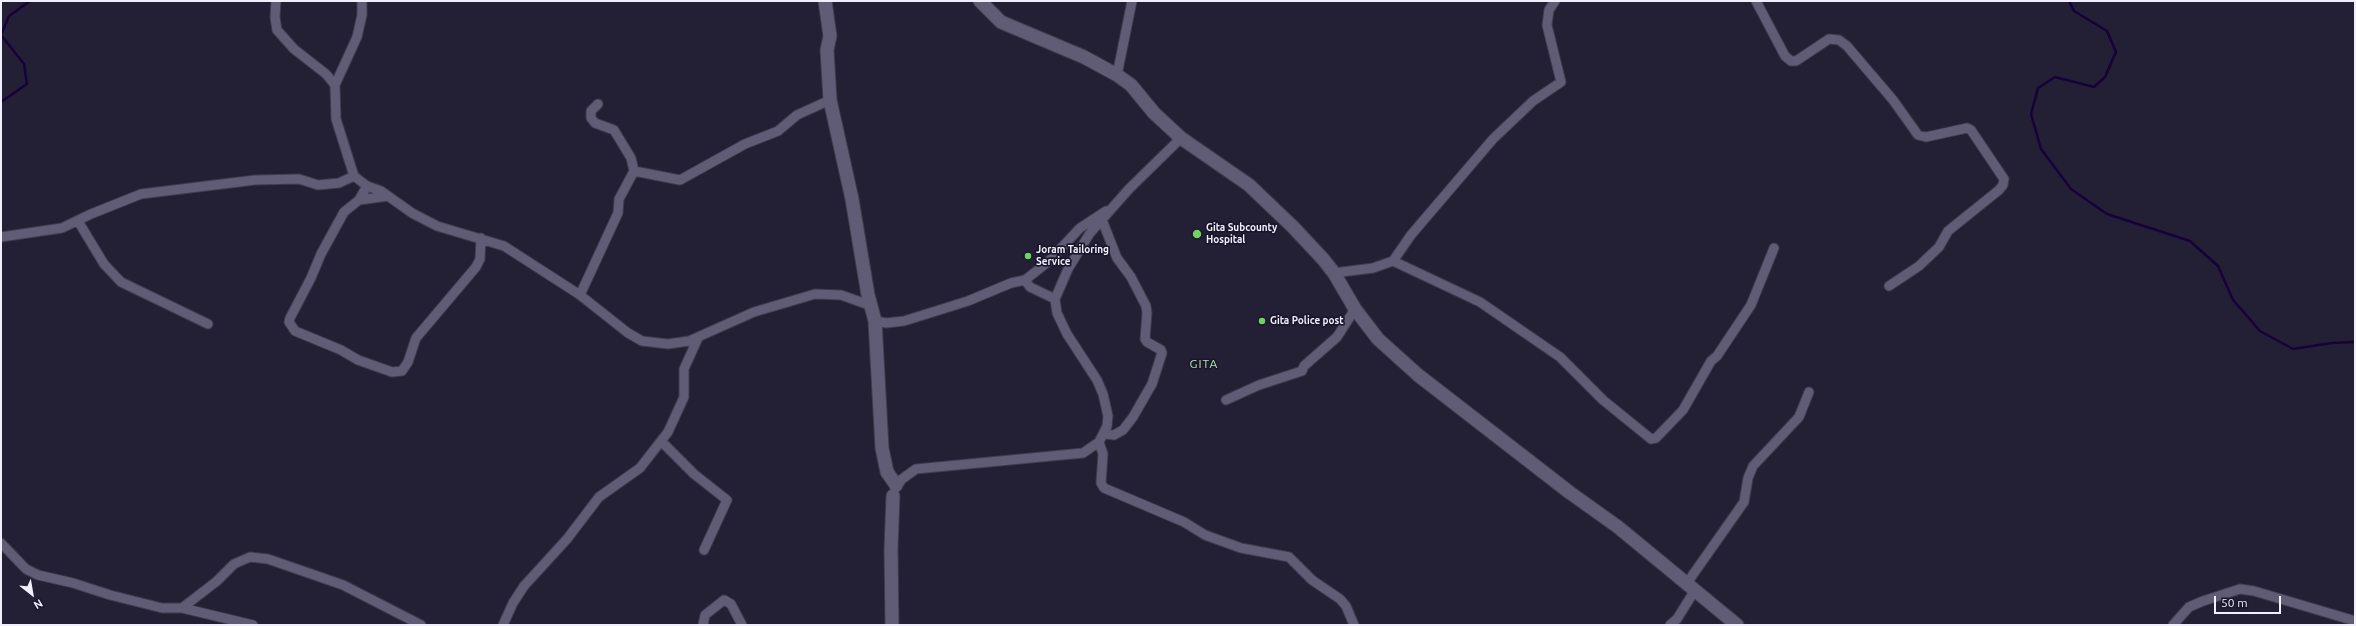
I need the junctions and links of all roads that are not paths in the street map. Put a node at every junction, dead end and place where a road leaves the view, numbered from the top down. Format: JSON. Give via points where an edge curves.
{"nodes":[{"id":1,"x":276,"y":1,"type":"edge"},
{"id":2,"x":362,"y":1,"type":"edge"},
{"id":3,"x":825,"y":1,"type":"edge"},
{"id":4,"x":980,"y":1,"type":"edge"},
{"id":5,"x":1132,"y":1,"type":"edge"},
{"id":6,"x":1555,"y":1,"type":"edge"},
{"id":7,"x":1756,"y":1,"type":"edge"},
{"id":8,"x":1117,"y":75,"type":"junction"},
{"id":9,"x":335,"y":84,"type":"junction"},
{"id":10,"x":830,"y":100,"type":"junction"},
{"id":11,"x":598,"y":104,"type":"dead end"},
{"id":12,"x":1181,"y":138,"type":"junction"},
{"id":13,"x":634,"y":171,"type":"junction"},
{"id":14,"x":354,"y":176,"type":"junction"},
{"id":15,"x":367,"y":186,"type":"junction"},
{"id":16,"x":388,"y":196,"type":"junction"},
{"id":17,"x":359,"y":200,"type":"junction"},
{"id":18,"x":1113,"y":208,"type":"junction"},
{"id":19,"x":1102,"y":220,"type":"junction"},
{"id":20,"x":78,"y":221,"type":"junction"},
{"id":21,"x":1,"y":237,"type":"edge"},
{"id":22,"x":481,"y":238,"type":"junction"},
{"id":23,"x":1774,"y":248,"type":"dead end"},
{"id":24,"x":1393,"y":261,"type":"junction"},
{"id":25,"x":1334,"y":273,"type":"junction"},
{"id":26,"x":1025,"y":280,"type":"junction"},
{"id":27,"x":1889,"y":286,"type":"dead end"},
{"id":28,"x":580,"y":295,"type":"junction"},
{"id":29,"x":1055,"y":299,"type":"junction"},
{"id":30,"x":872,"y":306,"type":"junction"},
{"id":31,"x":1354,"y":309,"type":"junction"},
{"id":32,"x":875,"y":321,"type":"junction"},
{"id":33,"x":208,"y":324,"type":"dead end"},
{"id":34,"x":698,"y":338,"type":"junction"},
{"id":35,"x":1809,"y":392,"type":"dead end"},
{"id":36,"x":1226,"y":400,"type":"dead end"},
{"id":37,"x":1102,"y":438,"type":"junction"},
{"id":38,"x":661,"y":441,"type":"junction"},
{"id":39,"x":895,"y":490,"type":"junction"},
{"id":40,"x":1,"y":543,"type":"edge"},
{"id":41,"x":704,"y":550,"type":"dead end"},
{"id":42,"x":1691,"y":586,"type":"junction"},
{"id":43,"x":182,"y":608,"type":"junction"},
{"id":44,"x":2355,"y":621,"type":"edge"},
{"id":45,"x":1674,"y":623,"type":"edge"},
{"id":46,"x":253,"y":625,"type":"edge"},
{"id":47,"x":421,"y":625,"type":"edge"},
{"id":48,"x":504,"y":625,"type":"edge"},
{"id":49,"x":702,"y":625,"type":"edge"},
{"id":50,"x":742,"y":625,"type":"edge"},
{"id":51,"x":892,"y":625,"type":"edge"},
{"id":52,"x":1354,"y":625,"type":"edge"},
{"id":53,"x":1737,"y":625,"type":"edge"},
{"id":54,"x":2173,"y":625,"type":"edge"}],
"edges":[{"from":1,"to":9,"type":"street","via":[[277,30],[294,49]]},
{"from":2,"to":9,"type":"street","via":[[357,37]]},
{"from":3,"to":10,"type":"street","via":[[830,36],[827,50]]},
{"from":4,"to":8,"type":"street","via":[[1001,22],[1052,42]]},
{"from":5,"to":8,"type":"street"},
{"from":6,"to":24,"type":"street","via":[[1549,10],[1547,25],[1562,82],[1533,101],[1493,139],[1467,173],[1411,235]]},
{"from":7,"to":27,"type":"street","via":[[1785,56],[1791,61],[1796,61],[1829,39],[1839,40],[1893,100],[1918,134],[1926,137],[1967,128],[1971,130],[2004,179],[1999,190],[1948,231],[1939,247],[1918,266]]},
{"from":8,"to":12,"type":"street"},
{"from":9,"to":14,"type":"street","via":[[336,119]]},
{"from":10,"to":13,"type":"street","via":[[797,115],[778,132],[745,144],[680,180]]},
{"from":10,"to":30,"type":"street"},
{"from":11,"to":13,"type":"street","via":[[591,112],[591,118],[595,123],[614,130],[631,158]]},
{"from":12,"to":18,"type":"street"},
{"from":12,"to":25,"type":"street","via":[[1249,185],[1293,227]]},
{"from":13,"to":28,"type":"street","via":[[619,199],[618,213]]},
{"from":14,"to":15,"type":"street"},
{"from":14,"to":20,"type":"street","via":[[339,183],[318,184],[299,179],[255,180],[141,194]]},
{"from":15,"to":16,"type":"street"},
{"from":15,"to":17,"type":"street"},
{"from":16,"to":17,"type":"street"},
{"from":16,"to":22,"type":"street","via":[[437,226]]},
{"from":17,"to":22,"type":"street","via":[[344,212],[289,322],[295,331],[358,360],[392,372],[402,371],[408,362],[416,338],[476,267],[480,259]]},
{"from":18,"to":19,"type":"street"},
{"from":18,"to":26,"type":"street","via":[[1080,228],[1048,262]]},
{"from":19,"to":29,"type":"street","via":[[1078,250]]},
{"from":19,"to":37,"type":"street","via":[[1117,258],[1131,277],[1146,306],[1148,313],[1145,339],[1162,353],[1152,384],[1133,417],[1123,430]]},
{"from":20,"to":21,"type":"street","via":[[62,228]]},
{"from":20,"to":33,"type":"street","via":[[104,264],[121,282]]},
{"from":22,"to":28,"type":"street","via":[[504,246]]},
{"from":23,"to":24,"type":"street","via":[[1751,305],[1711,362],[1683,410],[1661,434],[1651,439],[1603,400],[1560,357],[1536,340],[1480,302]]},
{"from":24,"to":25,"type":"street","via":[[1373,268]]},
{"from":25,"to":31,"type":"street"},
{"from":26,"to":29,"type":"street","via":[[1030,287]]},
{"from":26,"to":32,"type":"street","via":[[1011,283],[968,301],[904,320],[886,323]]},
{"from":28,"to":34,"type":"street","via":[[642,341],[668,344]]},
{"from":29,"to":37,"type":"street","via":[[1057,312],[1067,334],[1097,380],[1103,394],[1108,416]]},
{"from":30,"to":32,"type":"street"},
{"from":30,"to":34,"type":"street","via":[[841,295],[815,294],[754,312]]},
{"from":31,"to":36,"type":"street","via":[[1337,337],[1304,366],[1302,371],[1259,385]]},
{"from":31,"to":42,"type":"street","via":[[1378,339],[1418,375],[1618,527]]},
{"from":32,"to":39,"type":"street","via":[[882,448],[887,472]]},
{"from":34,"to":38,"type":"street","via":[[684,369],[684,397],[668,432]]},
{"from":35,"to":42,"type":"street","via":[[1799,417],[1753,466],[1744,502]]},
{"from":37,"to":39,"type":"street","via":[[1082,453],[916,469],[907,474]]},
{"from":37,"to":52,"type":"street","via":[[1101,483],[1104,488],[1184,522],[1205,535],[1240,548],[1289,557],[1312,580],[1340,599]]},
{"from":38,"to":41,"type":"street","via":[[694,474],[726,500]]},
{"from":38,"to":48,"type":"street","via":[[640,468],[599,497],[567,539],[524,586],[512,603]]},
{"from":39,"to":51,"type":"street","via":[[891,549]]},
{"from":40,"to":43,"type":"street","via":[[26,569],[38,575],[162,608]]},
{"from":42,"to":45,"type":"street"},
{"from":42,"to":53,"type":"street"},
{"from":43,"to":46,"type":"street"},
{"from":43,"to":47,"type":"street","via":[[217,582],[234,564],[250,557],[268,560],[343,584]]},
{"from":44,"to":54,"type":"street","via":[[2240,589],[2189,607]]},
{"from":49,"to":50,"type":"street","via":[[705,615],[724,600],[731,604]]}]}
